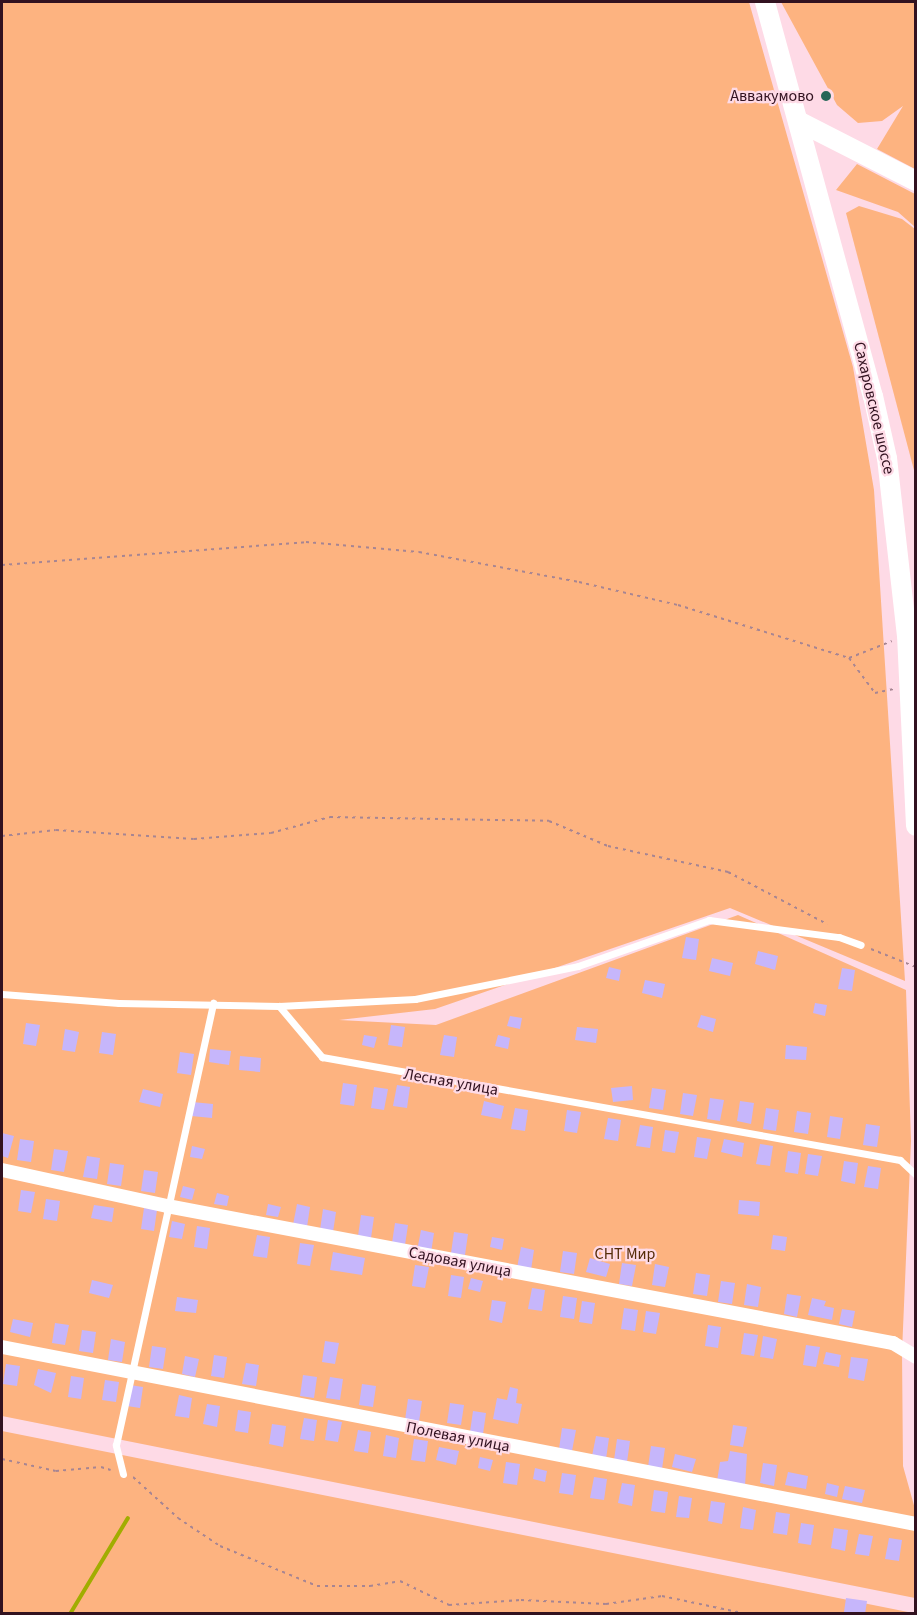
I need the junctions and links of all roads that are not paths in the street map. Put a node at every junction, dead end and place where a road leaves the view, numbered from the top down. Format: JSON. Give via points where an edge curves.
{"nodes":[{"id":1,"x":765,"y":2,"type":"edge"},
{"id":2,"x":798,"y":121,"type":"junction"},
{"id":3,"x":915,"y":181,"type":"edge"},
{"id":4,"x":911,"y":630,"type":"edge"},
{"id":5,"x":915,"y":826,"type":"edge"},
{"id":6,"x":861,"y":945,"type":"road end"},
{"id":7,"x":2,"y":994,"type":"edge"},
{"id":8,"x":213,"y":1003,"type":"junction"},
{"id":9,"x":279,"y":1006,"type":"junction"},
{"id":10,"x":2,"y":1170,"type":"edge"},
{"id":11,"x":915,"y":1174,"type":"edge"},
{"id":12,"x":166,"y":1206,"type":"junction"},
{"id":13,"x":2,"y":1347,"type":"edge"},
{"id":14,"x":915,"y":1357,"type":"edge"},
{"id":15,"x":132,"y":1374,"type":"junction"},
{"id":16,"x":123,"y":1474,"type":"road end"},
{"id":17,"x":915,"y":1524,"type":"edge"}],
"edges":[{"from":1,"to":2,"type":"main road","name":"Сахаровское шоссе"},
{"from":2,"to":3,"type":"main road"},
{"from":2,"to":4,"type":"main road","name":"Сахаровское шоссе","via":[[873,396],[892,491]]},
{"from":4,"to":5,"type":"main road","name":"Сахаровское шоссе","via":[[909,687]]},
{"from":6,"to":9,"type":"lane","via":[[839,937],[709,920],[566,969],[415,999]]},
{"from":7,"to":8,"type":"lane","via":[[119,1003]]},
{"from":8,"to":9,"type":"lane"},
{"from":8,"to":12,"type":"lane"},
{"from":9,"to":11,"type":"lane","name":"Лесная улица","via":[[322,1057],[900,1160]]},
{"from":10,"to":12,"type":"street","name":"Садовая улица"},
{"from":12,"to":14,"type":"street","name":"Садовая улица","via":[[893,1343]]},
{"from":12,"to":15,"type":"lane"},
{"from":13,"to":15,"type":"street","name":"Полевая улица"},
{"from":15,"to":16,"type":"lane","via":[[116,1445]]},
{"from":15,"to":17,"type":"street","name":"Полевая улица"}]}
